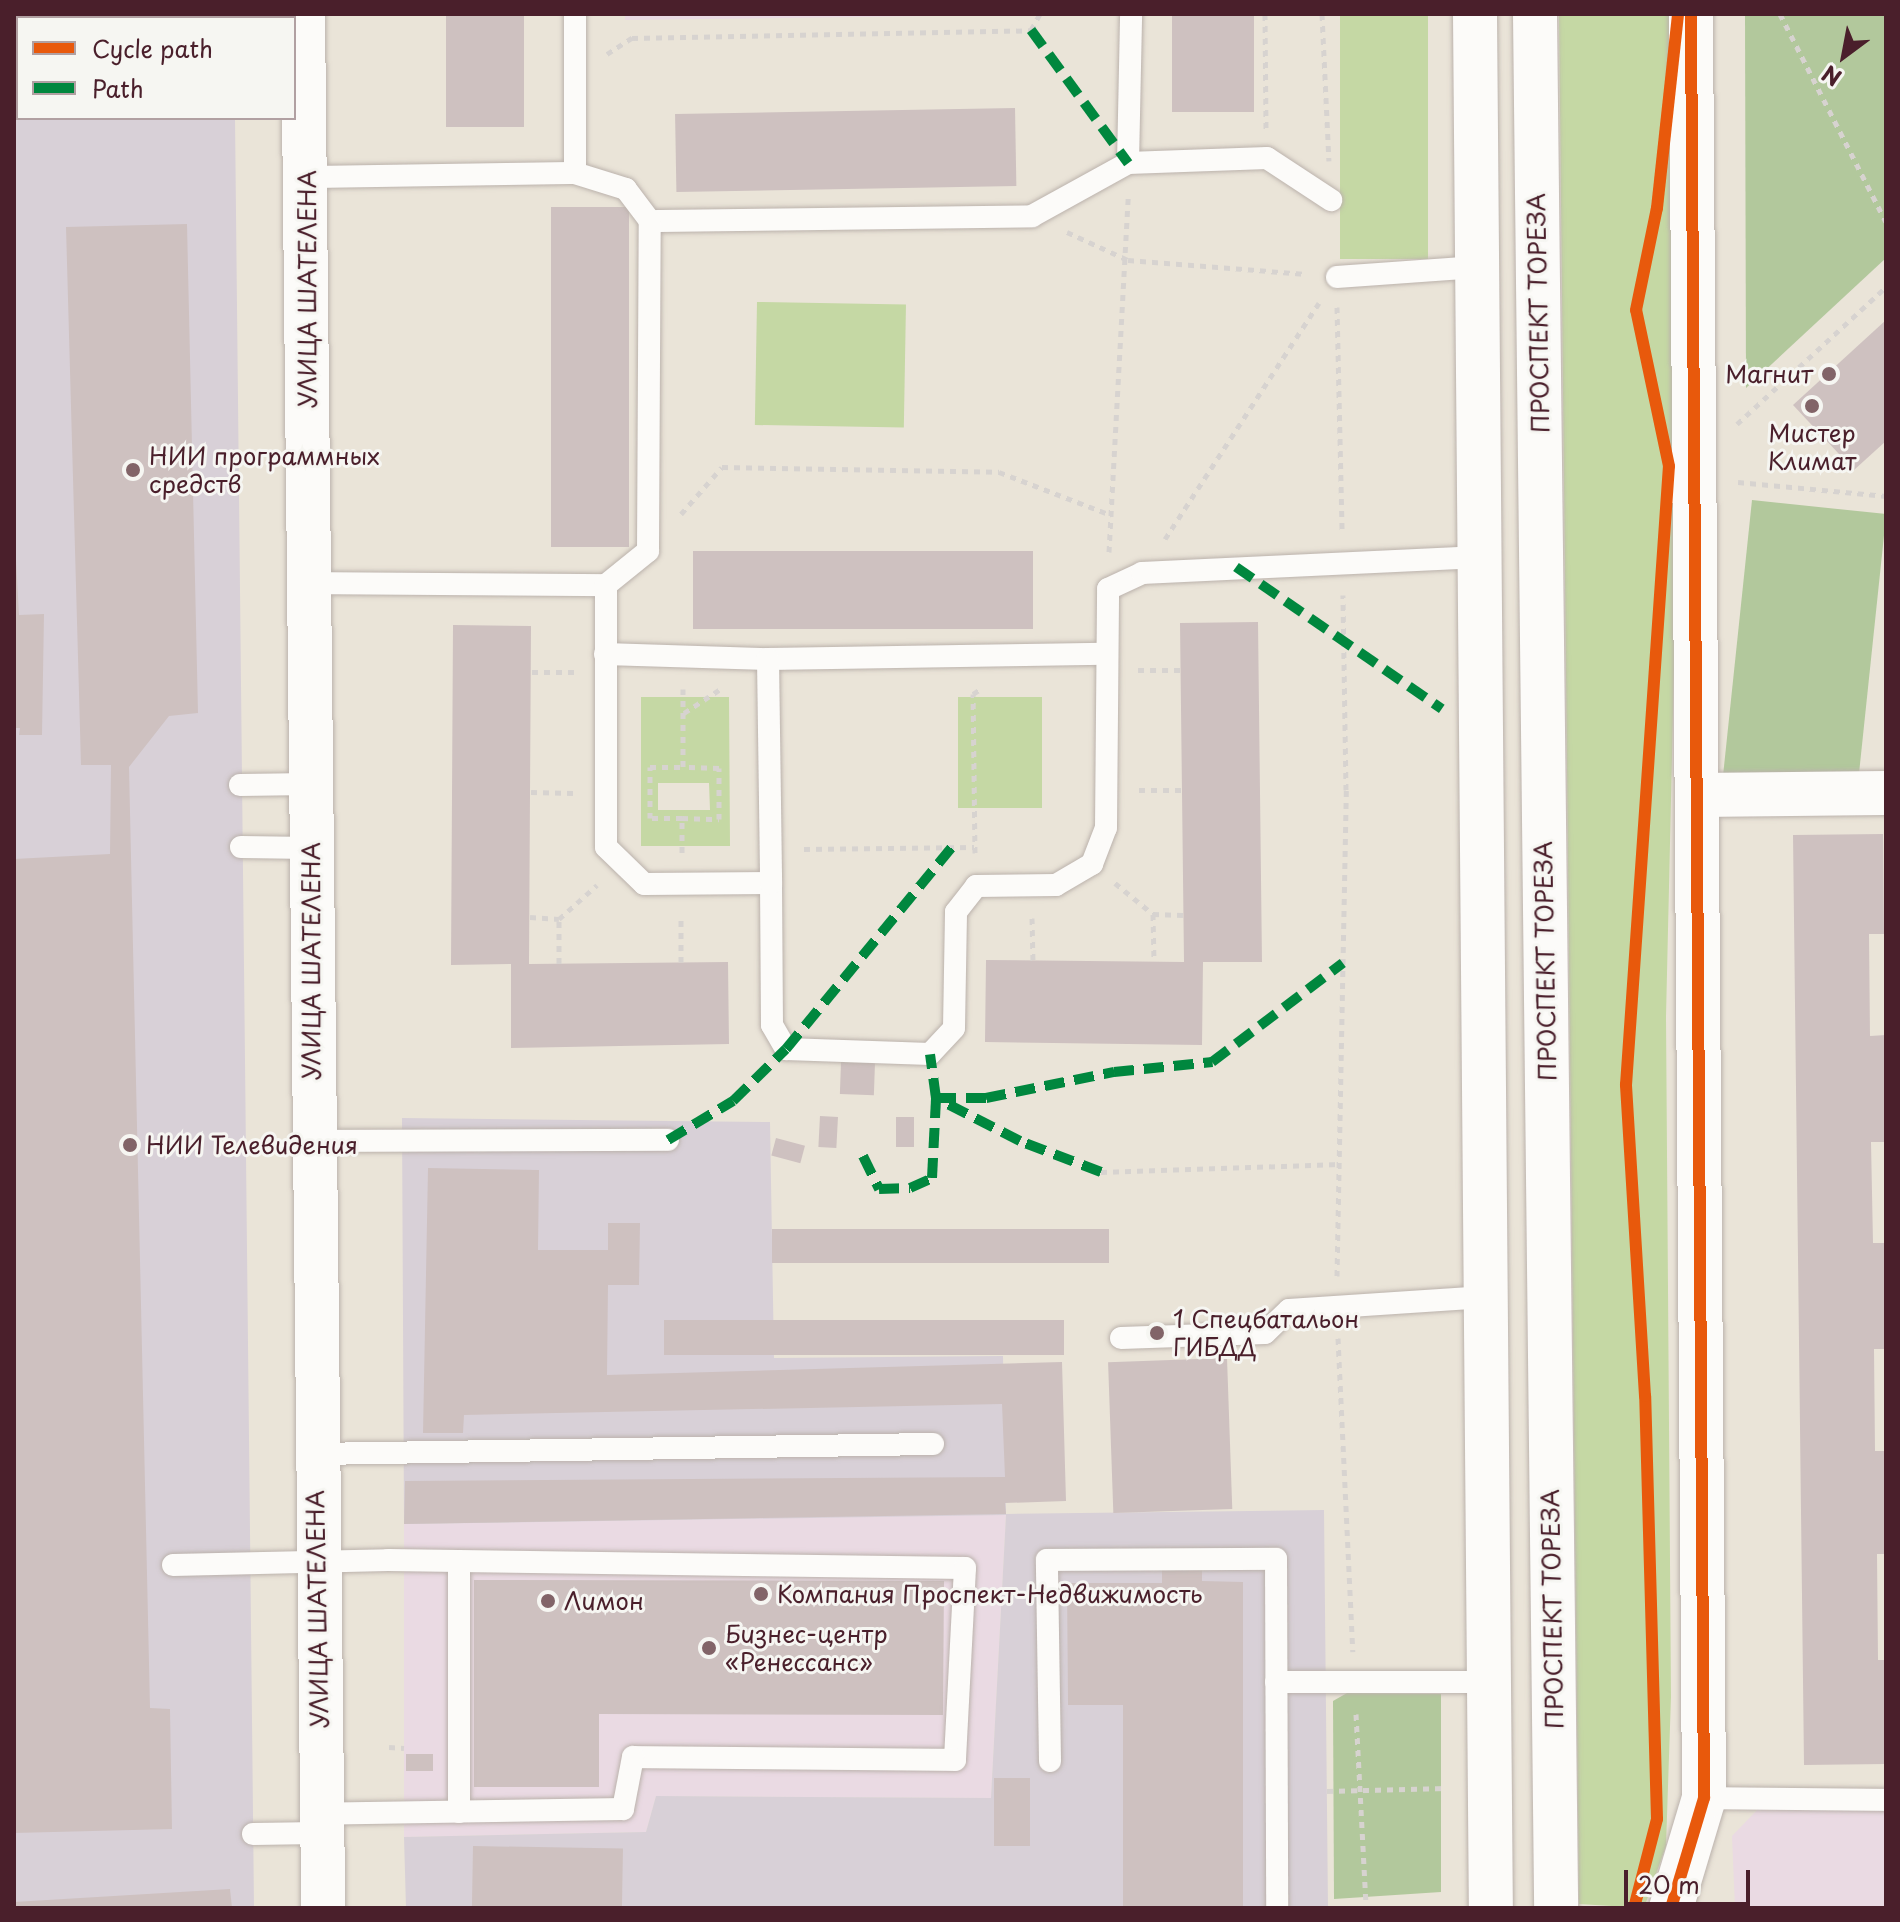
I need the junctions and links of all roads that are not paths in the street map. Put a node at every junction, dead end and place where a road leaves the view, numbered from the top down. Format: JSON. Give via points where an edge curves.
{"nodes":[{"id":1,"x":303,"y":14,"type":"edge"},
{"id":2,"x":575,"y":14,"type":"edge"},
{"id":3,"x":1131,"y":14,"type":"edge"},
{"id":4,"x":1475,"y":14,"type":"edge"},
{"id":5,"x":1535,"y":14,"type":"edge"},
{"id":6,"x":1691,"y":14,"type":"edge"},
{"id":7,"x":1128,"y":163,"type":"junction"},
{"id":8,"x":575,"y":173,"type":"junction"},
{"id":9,"x":308,"y":177,"type":"junction"},
{"id":10,"x":1331,"y":200,"type":"road end"},
{"id":11,"x":650,"y":221,"type":"junction"},
{"id":12,"x":1477,"y":267,"type":"junction"},
{"id":13,"x":1337,"y":277,"type":"road end"},
{"id":14,"x":1480,"y":557,"type":"junction"},
{"id":15,"x":308,"y":583,"type":"junction"},
{"id":16,"x":606,"y":585,"type":"junction"},
{"id":17,"x":1105,"y":654,"type":"junction"},
{"id":18,"x":768,"y":659,"type":"junction"},
{"id":19,"x":605,"y":663,"type":"junction"},
{"id":20,"x":310,"y":784,"type":"junction"},
{"id":21,"x":240,"y":785,"type":"dead end"},
{"id":22,"x":1886,"y":793,"type":"edge"},
{"id":23,"x":1698,"y":795,"type":"junction"},
{"id":24,"x":241,"y":847,"type":"dead end"},
{"id":25,"x":310,"y":848,"type":"junction"},
{"id":26,"x":771,"y":883,"type":"junction"},
{"id":27,"x":668,"y":1140,"type":"dead end"},
{"id":28,"x":312,"y":1141,"type":"junction"},
{"id":29,"x":1486,"y":1297,"type":"junction"},
{"id":30,"x":1121,"y":1338,"type":"dead end"},
{"id":31,"x":933,"y":1444,"type":"dead end"},
{"id":32,"x":315,"y":1454,"type":"junction"},
{"id":33,"x":459,"y":1562,"type":"junction"},
{"id":34,"x":316,"y":1563,"type":"junction"},
{"id":35,"x":173,"y":1565,"type":"dead end"},
{"id":36,"x":1276,"y":1682,"type":"junction"},
{"id":37,"x":1489,"y":1682,"type":"junction"},
{"id":38,"x":1050,"y":1761,"type":"dead end"},
{"id":39,"x":1704,"y":1798,"type":"junction"},
{"id":40,"x":1886,"y":1800,"type":"edge"},
{"id":41,"x":459,"y":1812,"type":"junction"},
{"id":42,"x":319,"y":1824,"type":"junction"},
{"id":43,"x":253,"y":1834,"type":"dead end"},
{"id":44,"x":323,"y":1908,"type":"edge"},
{"id":45,"x":1277,"y":1908,"type":"edge"},
{"id":46,"x":1491,"y":1908,"type":"edge"},
{"id":47,"x":1556,"y":1908,"type":"edge"},
{"id":48,"x":1671,"y":1908,"type":"edge"}],
"edges":[{"from":1,"to":9,"type":"street","name":"УЛИЦА ШАТЕЛЕНА"},
{"from":2,"to":8,"type":"lane"},
{"from":3,"to":7,"type":"lane"},
{"from":4,"to":12,"type":"street"},
{"from":5,"to":47,"type":"street","name":"ПРОСПЕКТ ТОРЕЗА"},
{"from":6,"to":23,"type":"street"},
{"from":7,"to":10,"type":"lane","via":[[1267,158]]},
{"from":7,"to":11,"type":"lane","via":[[1032,216]]},
{"from":8,"to":9,"type":"lane"},
{"from":8,"to":11,"type":"lane","via":[[626,189]]},
{"from":9,"to":15,"type":"street","name":"УЛИЦА ШАТЕЛЕНА"},
{"from":11,"to":16,"type":"lane","via":[[648,551]]},
{"from":12,"to":13,"type":"lane"},
{"from":12,"to":14,"type":"street"},
{"from":14,"to":17,"type":"lane","via":[[1142,573],[1108,589]]},
{"from":14,"to":29,"type":"street"},
{"from":15,"to":16,"type":"lane"},
{"from":15,"to":20,"type":"street","name":"УЛИЦА ШАТЕЛЕНА"},
{"from":16,"to":19,"type":"lane"},
{"from":17,"to":18,"type":"lane"},
{"from":17,"to":26,"type":"lane","via":[[1106,828],[1092,864],[1056,885],[976,886],[956,912],[954,1028],[930,1054],[786,1049],[772,1025]]},
{"from":18,"to":19,"type":"lane","via":[[684,656]]},
{"from":18,"to":26,"type":"lane"},
{"from":19,"to":26,"type":"lane","via":[[606,847],[644,884]]},
{"from":20,"to":21,"type":"lane"},
{"from":20,"to":25,"type":"street","name":"УЛИЦА ШАТЕЛЕНА"},
{"from":22,"to":23,"type":"street"},
{"from":23,"to":39,"type":"street"},
{"from":24,"to":25,"type":"lane"},
{"from":25,"to":28,"type":"street","name":"УЛИЦА ШАТЕЛЕНА"},
{"from":27,"to":28,"type":"lane"},
{"from":28,"to":32,"type":"street","name":"УЛИЦА ШАТЕЛЕНА"},
{"from":29,"to":30,"type":"lane","via":[[1289,1310],[1265,1333]]},
{"from":29,"to":37,"type":"street"},
{"from":31,"to":32,"type":"lane"},
{"from":32,"to":34,"type":"street","name":"УЛИЦА ШАТЕЛЕНА"},
{"from":33,"to":34,"type":"lane"},
{"from":33,"to":41,"type":"lane"},
{"from":33,"to":41,"type":"lane","via":[[965,1568],[955,1760],[633,1757],[623,1809]]},
{"from":34,"to":35,"type":"lane"},
{"from":34,"to":42,"type":"street","name":"УЛИЦА ШАТЕЛЕНА"},
{"from":36,"to":37,"type":"lane"},
{"from":36,"to":38,"type":"lane","via":[[1276,1559],[1047,1560]]},
{"from":36,"to":45,"type":"lane"},
{"from":37,"to":46,"type":"street"},
{"from":39,"to":40,"type":"lane"},
{"from":39,"to":48,"type":"street"},
{"from":41,"to":42,"type":"lane"},
{"from":42,"to":43,"type":"lane"},
{"from":42,"to":44,"type":"street","name":"УЛИЦА ШАТЕЛЕНА"}]}
